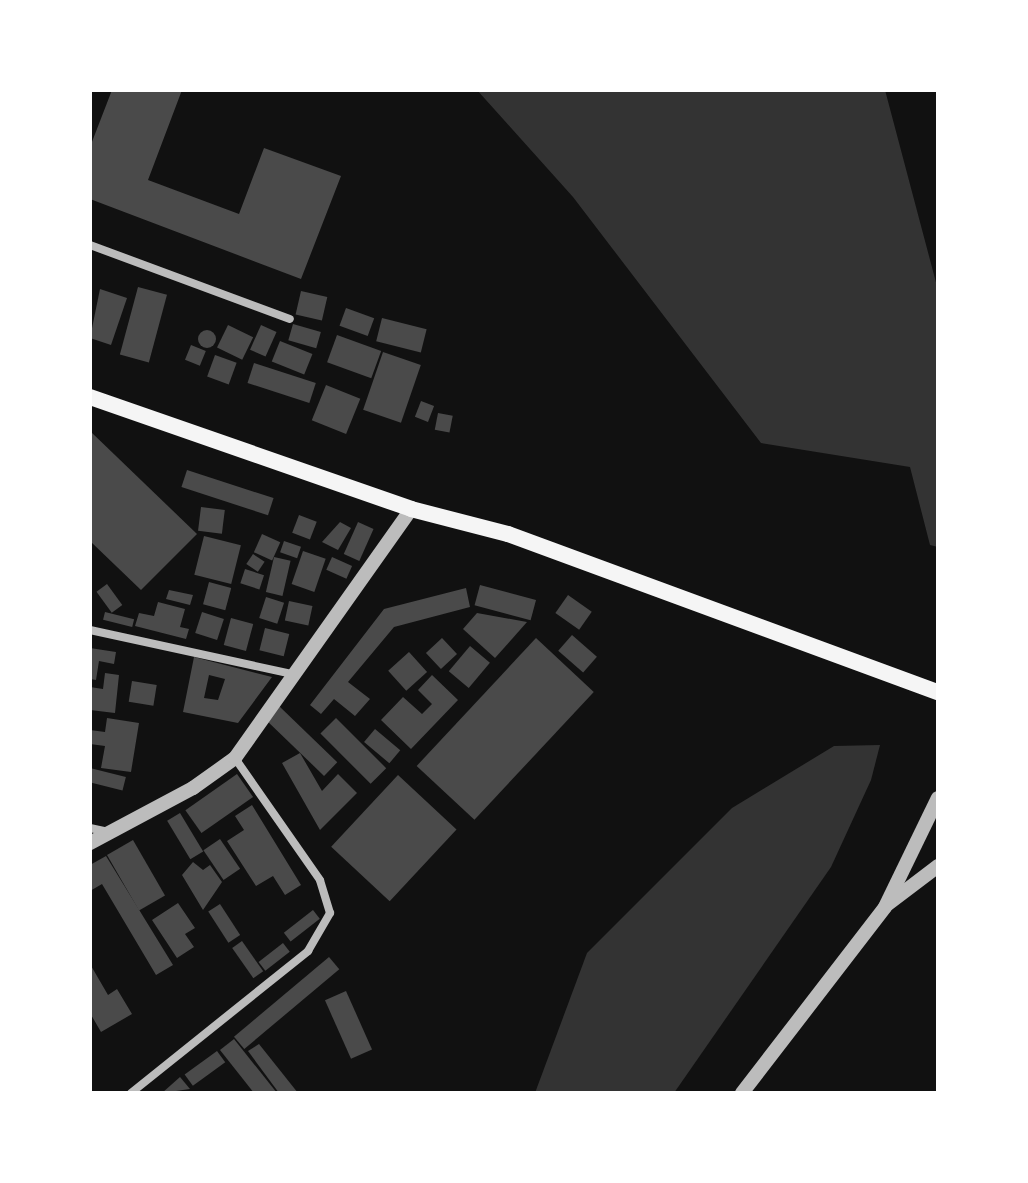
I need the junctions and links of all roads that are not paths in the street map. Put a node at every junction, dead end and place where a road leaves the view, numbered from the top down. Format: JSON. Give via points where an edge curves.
{"nodes":[{"id":1,"x":90,"y":245,"type":"edge"},
{"id":2,"x":290,"y":319,"type":"dead end"},
{"id":3,"x":90,"y":397,"type":"edge"},
{"id":4,"x":411,"y":509,"type":"junction"},
{"id":5,"x":90,"y":630,"type":"edge"},
{"id":6,"x":297,"y":675,"type":"junction"},
{"id":7,"x":938,"y":692,"type":"edge"},
{"id":8,"x":235,"y":758,"type":"junction"},
{"id":9,"x":938,"y":798,"type":"edge"},
{"id":10,"x":90,"y":828,"type":"edge"},
{"id":11,"x":111,"y":832,"type":"junction"},
{"id":12,"x":90,"y":843,"type":"edge"},
{"id":13,"x":938,"y":866,"type":"edge"},
{"id":14,"x":885,"y":907,"type":"junction"},
{"id":15,"x":131,"y":1093,"type":"edge"},
{"id":16,"x":742,"y":1093,"type":"edge"}],
"edges":[{"from":1,"to":2,"type":"street"},
{"from":3,"to":4,"type":"main road"},
{"from":4,"to":6,"type":"street"},
{"from":4,"to":7,"type":"main road","via":[[508,534]]},
{"from":5,"to":6,"type":"street"},
{"from":6,"to":8,"type":"street"},
{"from":8,"to":11,"type":"street","via":[[193,788]]},
{"from":8,"to":15,"type":"street","via":[[320,880],[330,913],[308,951]]},
{"from":9,"to":14,"type":"street"},
{"from":10,"to":11,"type":"street"},
{"from":11,"to":12,"type":"street"},
{"from":13,"to":14,"type":"street"},
{"from":14,"to":16,"type":"street"}]}
